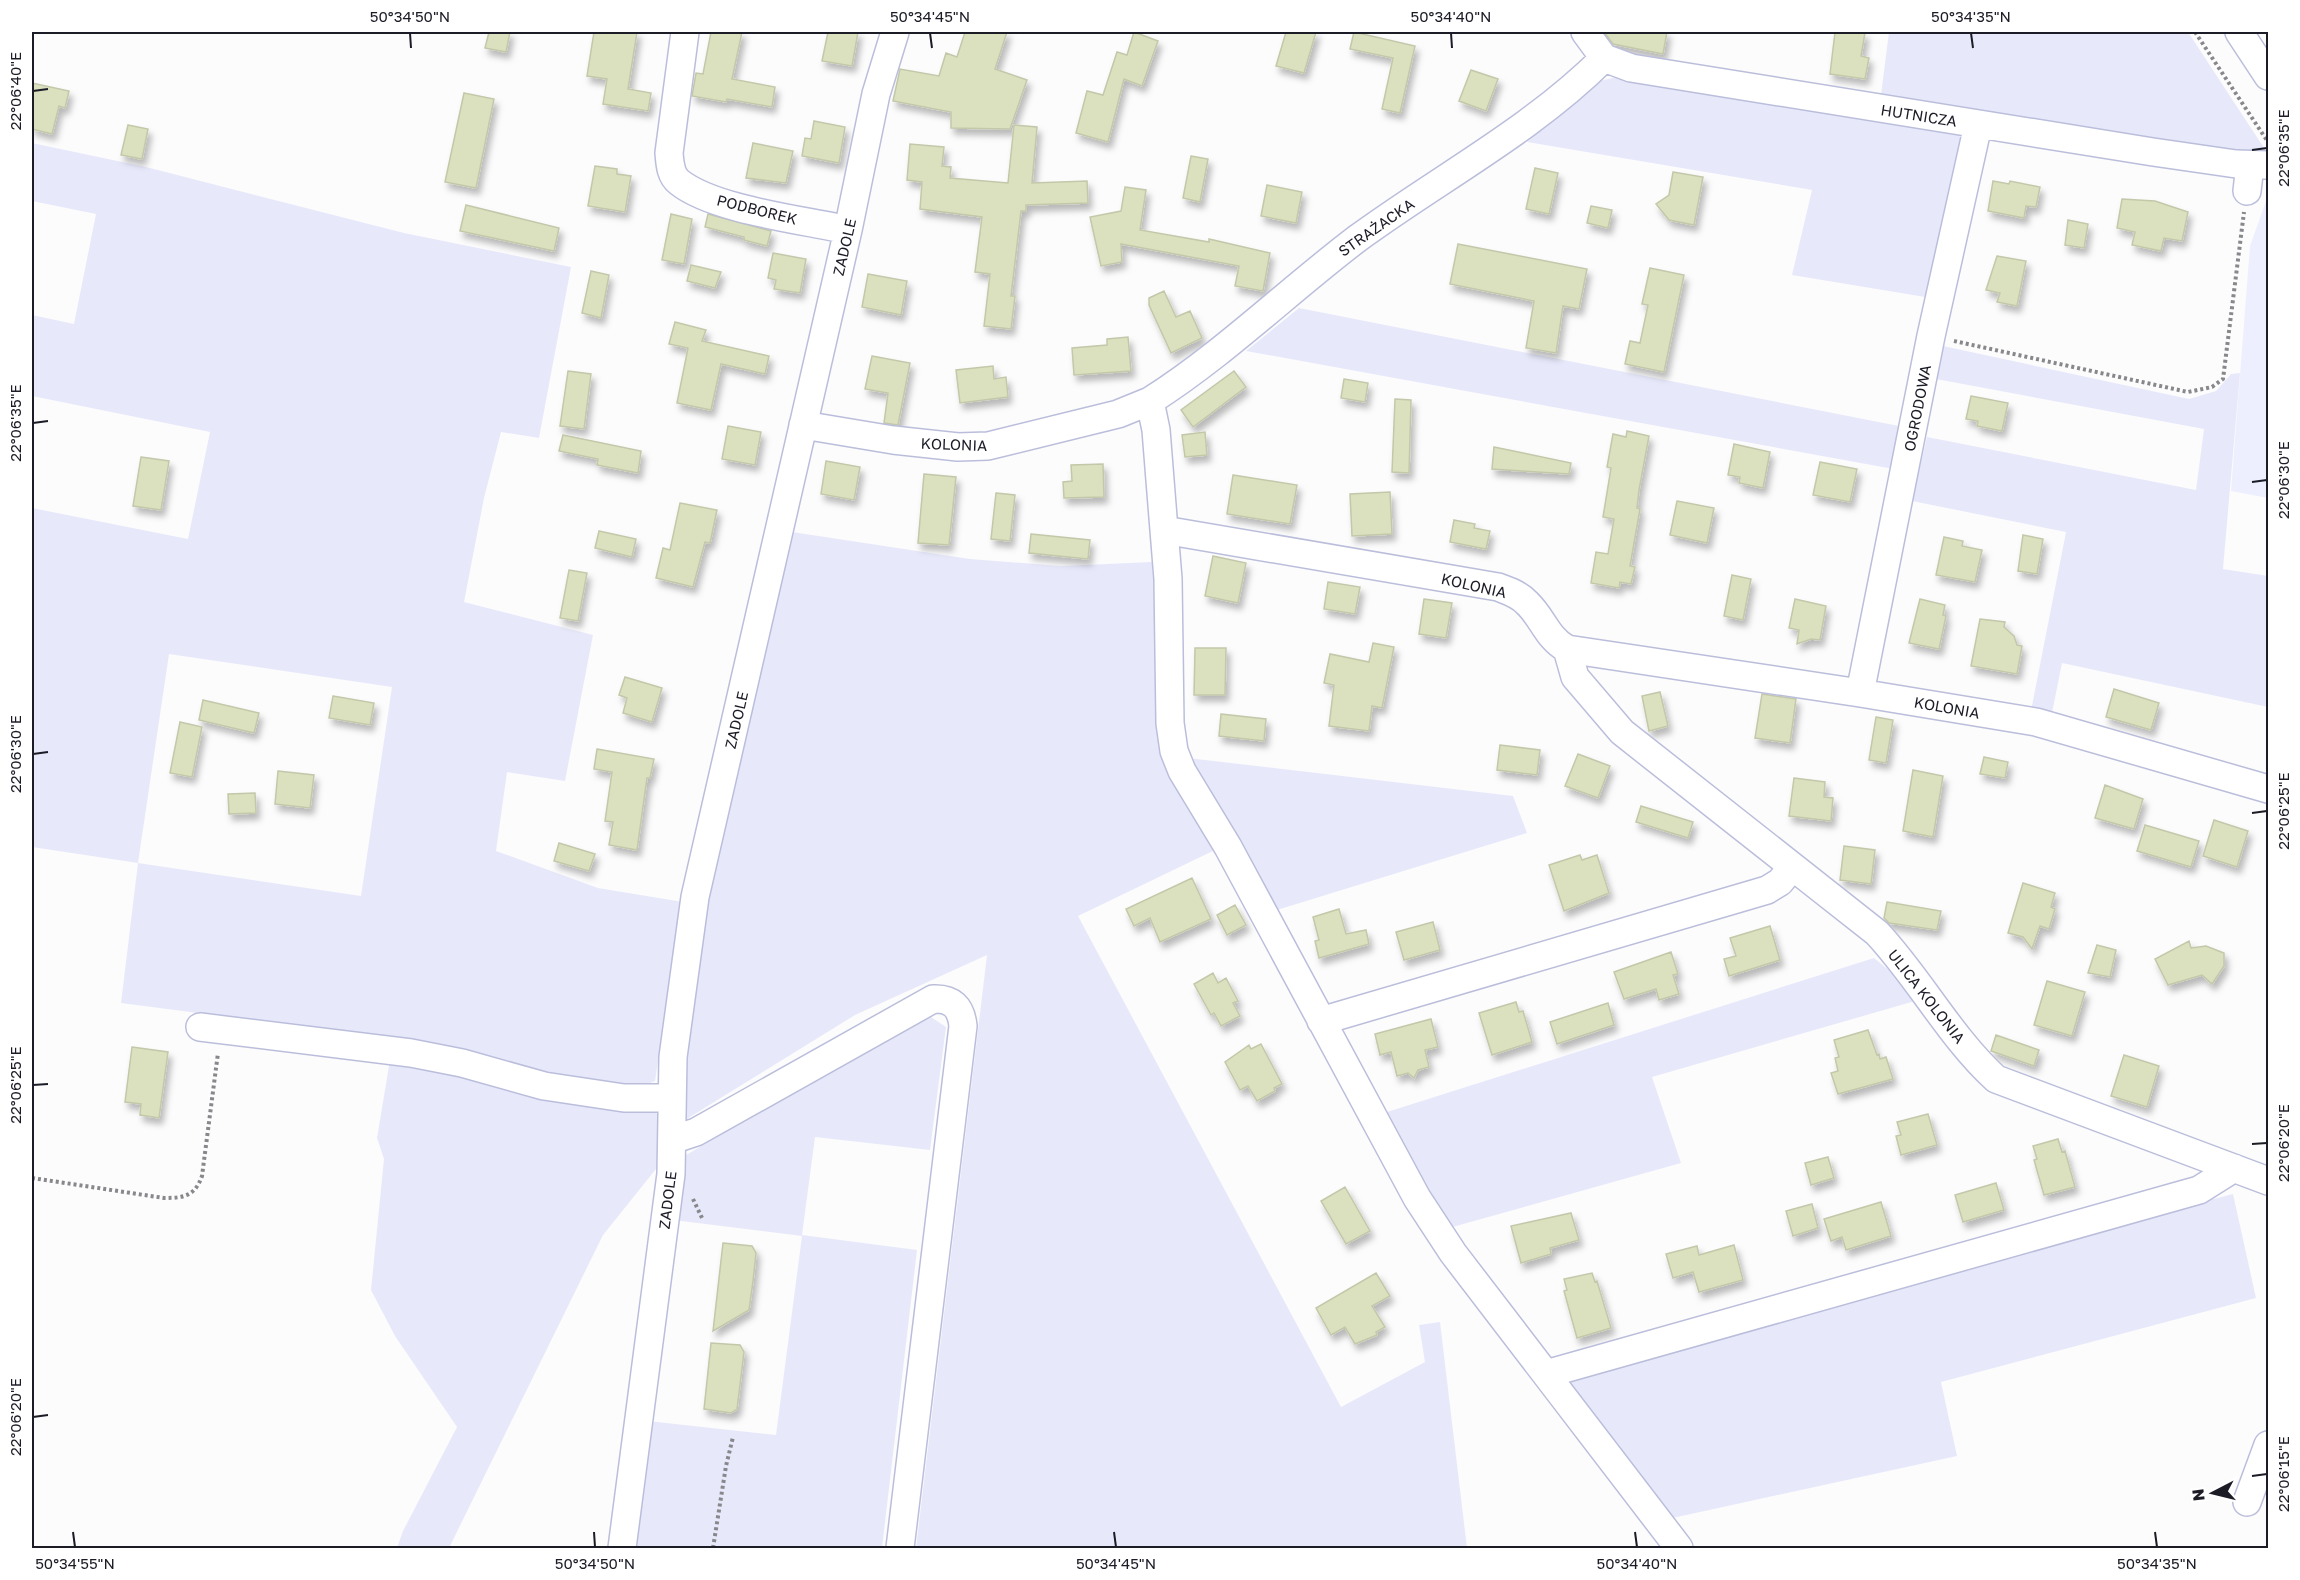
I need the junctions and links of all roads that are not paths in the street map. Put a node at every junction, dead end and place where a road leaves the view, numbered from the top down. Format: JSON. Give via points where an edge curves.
{"nodes":[{"id":1,"x":685,"y":32,"type":"edge"},
{"id":2,"x":895,"y":32,"type":"edge"},
{"id":3,"x":1585,"y":32,"type":"edge"},
{"id":4,"x":2239,"y":32,"type":"edge"},
{"id":5,"x":1604,"y":58,"type":"junction"},
{"id":6,"x":2268,"y":76,"type":"edge"},
{"id":7,"x":1978,"y":125,"type":"junction"},
{"id":8,"x":2255,"y":174,"type":"edge"},
{"id":9,"x":848,"y":230,"type":"junction"},
{"id":10,"x":1150,"y":401,"type":"junction"},
{"id":11,"x":803,"y":425,"type":"junction"},
{"id":12,"x":1164,"y":530,"type":"junction"},
{"id":13,"x":1567,"y":649,"type":"junction"},
{"id":14,"x":1860,"y":693,"type":"junction"},
{"id":15,"x":2268,"y":789,"type":"edge"},
{"id":16,"x":1792,"y":867,"type":"junction"},
{"id":17,"x":1321,"y":1021,"type":"junction"},
{"id":18,"x":211,"y":1028,"type":"road end"},
{"id":19,"x":670,"y":1098,"type":"junction"},
{"id":20,"x":672,"y":1140,"type":"junction"},
{"id":21,"x":2234,"y":1168,"type":"junction"},
{"id":22,"x":2268,"y":1181,"type":"edge"},
{"id":23,"x":1546,"y":1374,"type":"junction"},
{"id":24,"x":2264,"y":1457,"type":"edge"},
{"id":25,"x":2247,"y":1502,"type":"dead end"},
{"id":26,"x":622,"y":1548,"type":"edge"},
{"id":27,"x":900,"y":1548,"type":"edge"},
{"id":28,"x":1679,"y":1548,"type":"edge"}],
"edges":[{"from":1,"to":9,"type":"street","name":"PODBOREK","via":[[669,153],[671,170],[678,182],[737,206]]},
{"from":2,"to":9,"type":"street","name":"ZADOLE","via":[[876,94]]},
{"from":3,"to":5,"type":"street"},
{"from":4,"to":6,"type":"street"},
{"from":5,"to":7,"type":"street","name":"HUTNICZA","via":[[1631,68]]},
{"from":5,"to":10,"type":"street","name":"STRAŻACKA","via":[[1572,90],[1360,237],[1186,379]]},
{"from":7,"to":8,"type":"street","name":"HUTNICZA"},
{"from":7,"to":14,"type":"street","name":"OGRODOWA","via":[[1931,336]]},
{"from":9,"to":11,"type":"street","name":"ZADOLE"},
{"from":10,"to":11,"type":"street","name":"KOLONIA","via":[[1118,414],[988,446],[893,440]]},
{"from":10,"to":12,"type":"street"},
{"from":11,"to":19,"type":"street","name":"ZADOLE","via":[[695,897]]},
{"from":12,"to":13,"type":"street","name":"KOLONIA","via":[[1498,587],[1528,603],[1553,641]]},
{"from":12,"to":17,"type":"street","via":[[1174,751]]},
{"from":13,"to":14,"type":"street","name":"KOLONIA"},
{"from":13,"to":16,"type":"street","name":"ULICA KOLONIA","via":[[1575,677],[1622,732]]},
{"from":14,"to":15,"type":"street","name":"KOLONIA","via":[[2036,722]]},
{"from":16,"to":17,"type":"street","via":[[1767,890]]},
{"from":16,"to":21,"type":"street","name":"ULICA KOLONIA","via":[[1877,933],[1901,958],[1978,1063],[1996,1079]]},
{"from":17,"to":23,"type":"street","via":[[1417,1198]]},
{"from":18,"to":19,"type":"street","via":[[411,1053],[544,1086],[624,1098]]},
{"from":19,"to":20,"type":"street","name":"ZADOLE"},
{"from":20,"to":26,"type":"street","name":"ZADOLE"},
{"from":20,"to":27,"type":"street","via":[[696,1132],[933,999],[945,998],[962,1014]]},
{"from":21,"to":22,"type":"street","name":"ULICA KOLONIA"},
{"from":21,"to":23,"type":"street","via":[[2199,1190]]},
{"from":23,"to":28,"type":"street"},
{"from":24,"to":25,"type":"street"}]}
